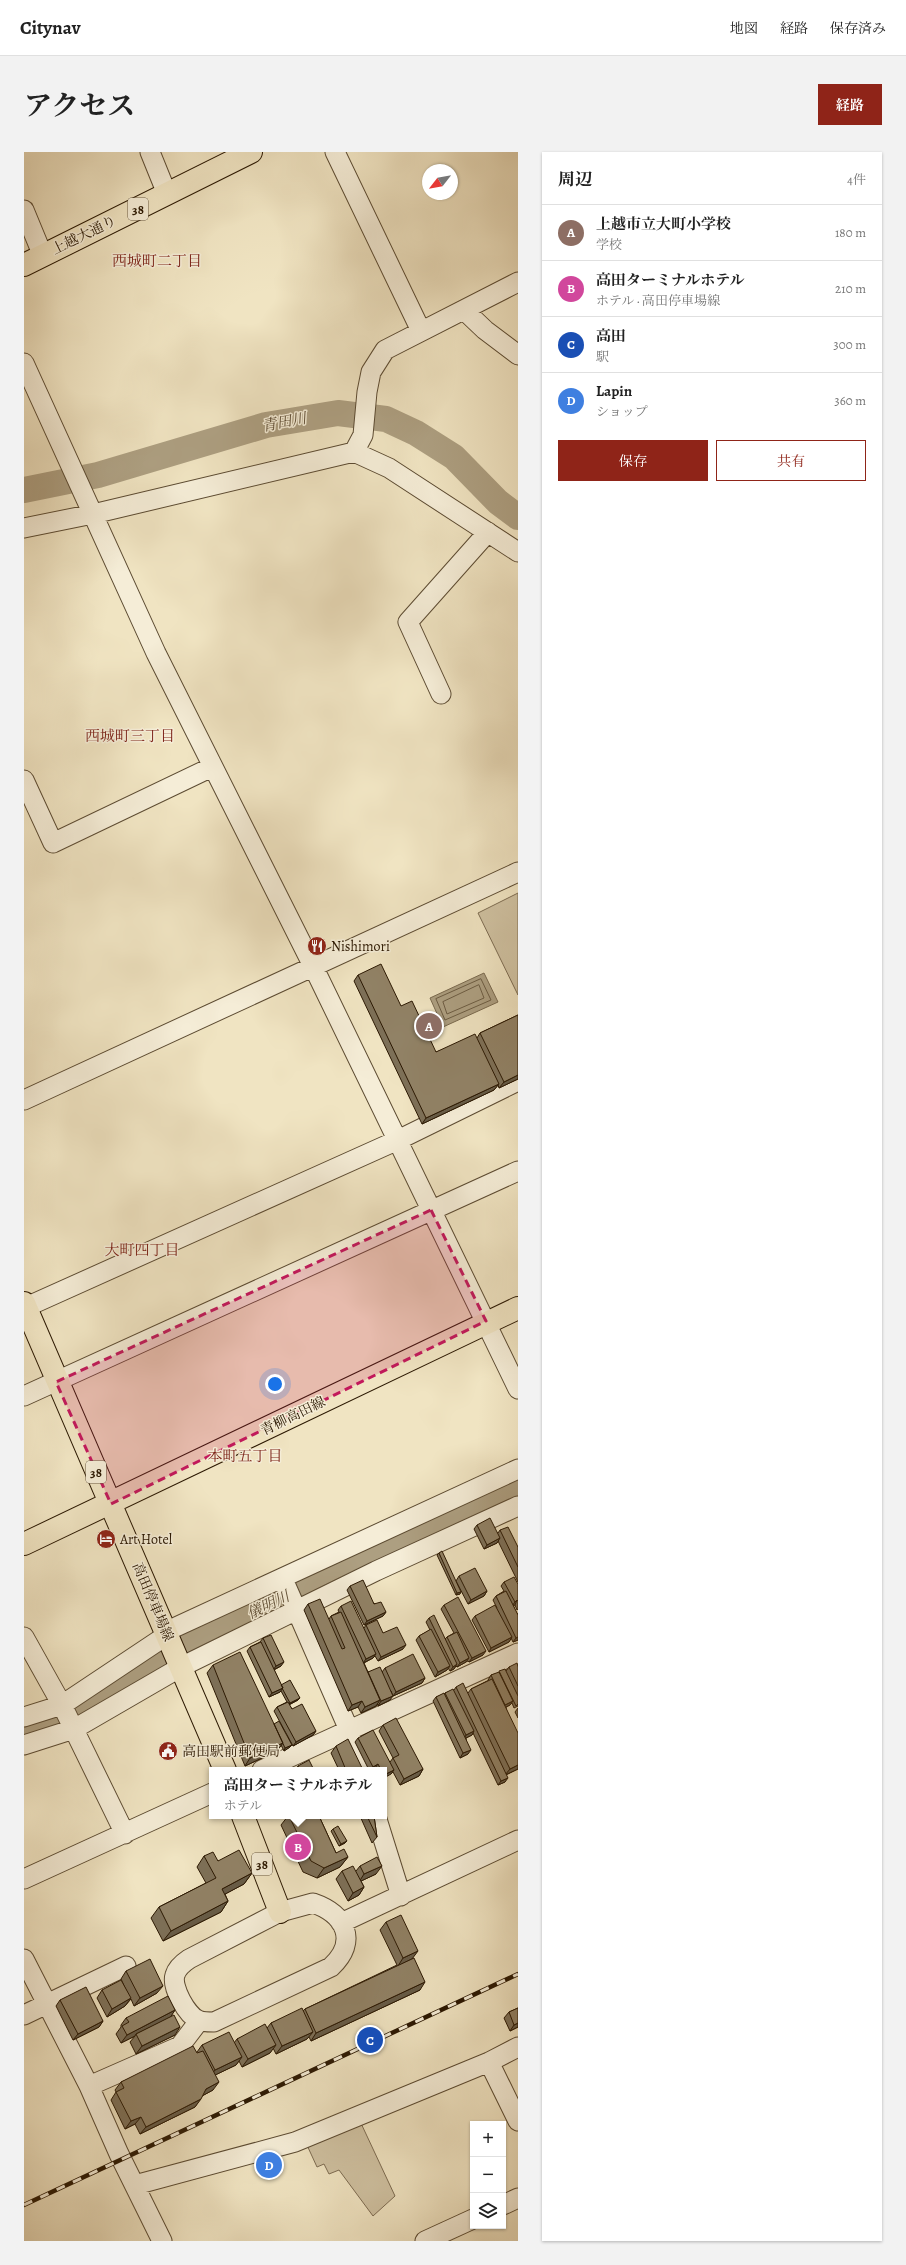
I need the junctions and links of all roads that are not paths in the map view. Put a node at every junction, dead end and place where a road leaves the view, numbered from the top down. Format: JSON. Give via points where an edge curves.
{"nodes":[{"id":1,"x":150,"y":152,"type":"edge"},
{"id":2,"x":251,"y":152,"type":"edge"},
{"id":3,"x":335,"y":152,"type":"edge"},
{"id":4,"x":167,"y":194,"type":"junction"},
{"id":5,"x":24,"y":210,"type":"edge"},
{"id":6,"x":43,"y":256,"type":"junction"},
{"id":7,"x":24,"y":265,"type":"edge"},
{"id":8,"x":518,"y":282,"type":"edge"},
{"id":9,"x":464,"y":310,"type":"junction"},
{"id":10,"x":421,"y":331,"type":"junction"},
{"id":11,"x":518,"y":355,"type":"edge"},
{"id":12,"x":24,"y":363,"type":"edge"},
{"id":13,"x":354,"y":452,"type":"junction"},
{"id":14,"x":91,"y":508,"type":"junction"},
{"id":15,"x":24,"y":528,"type":"edge"},
{"id":16,"x":488,"y":532,"type":"junction"},
{"id":17,"x":518,"y":552,"type":"edge"},
{"id":18,"x":441,"y":694,"type":"dead end"},
{"id":19,"x":212,"y":767,"type":"junction"},
{"id":20,"x":24,"y":780,"type":"edge"},
{"id":21,"x":518,"y":872,"type":"edge"},
{"id":22,"x":313,"y":966,"type":"junction"},
{"id":23,"x":518,"y":1081,"type":"edge"},
{"id":24,"x":24,"y":1100,"type":"edge"},
{"id":25,"x":398,"y":1140,"type":"junction"},
{"id":26,"x":518,"y":1171,"type":"edge"},
{"id":27,"x":431,"y":1210,"type":"junction"},
{"id":28,"x":25,"y":1306,"type":"edge"},
{"id":29,"x":518,"y":1308,"type":"edge"},
{"id":30,"x":486,"y":1321,"type":"junction"},
{"id":31,"x":56,"y":1382,"type":"junction"},
{"id":32,"x":518,"y":1389,"type":"edge"},
{"id":33,"x":24,"y":1396,"type":"edge"},
{"id":34,"x":518,"y":1469,"type":"edge"},
{"id":35,"x":111,"y":1504,"type":"junction"},
{"id":36,"x":518,"y":1506,"type":"edge"},
{"id":37,"x":24,"y":1544,"type":"edge"},
{"id":38,"x":284,"y":1582,"type":"junction"},
{"id":39,"x":297,"y":1609,"type":"junction"},
{"id":40,"x":24,"y":1638,"type":"edge"},
{"id":41,"x":172,"y":1646,"type":"junction"},
{"id":42,"x":518,"y":1653,"type":"edge"},
{"id":43,"x":62,"y":1705,"type":"junction"},
{"id":44,"x":24,"y":1717,"type":"edge"},
{"id":45,"x":74,"y":1729,"type":"junction"},
{"id":46,"x":349,"y":1730,"type":"junction"},
{"id":47,"x":24,"y":1745,"type":"edge"},
{"id":48,"x":223,"y":1767,"type":"edge"},
{"id":49,"x":269,"y":1767,"type":"edge"},
{"id":50,"x":361,"y":1767,"type":"edge"},
{"id":51,"x":209,"y":1794,"type":"edge"},
{"id":52,"x":244,"y":1819,"type":"edge"},
{"id":53,"x":377,"y":1819,"type":"edge"},
{"id":54,"x":125,"y":1834,"type":"junction"},
{"id":55,"x":518,"y":1840,"type":"edge"},
{"id":56,"x":24,"y":1879,"type":"edge"},
{"id":57,"x":401,"y":1896,"type":"junction"},
{"id":58,"x":280,"y":1912,"type":"junction"},
{"id":59,"x":341,"y":1923,"type":"junction"},
{"id":60,"x":24,"y":1959,"type":"edge"},
{"id":61,"x":126,"y":1966,"type":"dead end"},
{"id":62,"x":47,"y":2004,"type":"junction"},
{"id":63,"x":24,"y":2014,"type":"edge"},
{"id":64,"x":199,"y":2021,"type":"junction"},
{"id":65,"x":518,"y":2047,"type":"edge"},
{"id":66,"x":489,"y":2062,"type":"junction"},
{"id":67,"x":89,"y":2086,"type":"junction"},
{"id":68,"x":518,"y":2121,"type":"edge"},
{"id":69,"x":135,"y":2185,"type":"junction"},
{"id":70,"x":518,"y":2198,"type":"edge"},
{"id":71,"x":506,"y":2204,"type":"edge"},
{"id":72,"x":470,"y":2220,"type":"edge"},
{"id":73,"x":162,"y":2241,"type":"edge"},
{"id":74,"x":425,"y":2241,"type":"edge"}],
"edges":[{"from":1,"to":4,"type":"street"},
{"from":2,"to":4,"type":"main road","name":"上越大通り","number":"38"},
{"from":3,"to":10,"type":"street"},
{"from":4,"to":6,"type":"main road","name":"上越大通り","number":"38"},
{"from":5,"to":6,"type":"street"},
{"from":6,"to":7,"type":"main road","name":"上越大通り","number":"38"},
{"from":8,"to":9,"type":"street"},
{"from":9,"to":10,"type":"street"},
{"from":9,"to":11,"type":"street"},
{"from":10,"to":13,"type":"street","via":[[385,350],[371,372],[366,392],[363,435]]},
{"from":12,"to":14,"type":"street"},
{"from":13,"to":14,"type":"street"},
{"from":13,"to":16,"type":"street","via":[[389,468]]},
{"from":14,"to":15,"type":"street"},
{"from":14,"to":19,"type":"street","via":[[156,653]]},
{"from":16,"to":17,"type":"street"},
{"from":16,"to":18,"type":"street","via":[[408,622]]},
{"from":19,"to":20,"type":"street","via":[[54,843]]},
{"from":19,"to":22,"type":"street"},
{"from":21,"to":22,"type":"street"},
{"from":22,"to":24,"type":"street"},
{"from":22,"to":25,"type":"street"},
{"from":23,"to":25,"type":"street"},
{"from":25,"to":27,"type":"street"},
{"from":25,"to":28,"type":"street"},
{"from":26,"to":27,"type":"street"},
{"from":27,"to":30,"type":"street"},
{"from":27,"to":31,"type":"street"},
{"from":28,"to":31,"type":"main road","name":"高田停車場線","number":"38"},
{"from":29,"to":30,"type":"main road","name":"青柳高田線"},
{"from":30,"to":32,"type":"street"},
{"from":30,"to":35,"type":"main road","name":"青柳高田線"},
{"from":31,"to":33,"type":"street"},
{"from":31,"to":35,"type":"main road","name":"高田停車場線","number":"38"},
{"from":34,"to":38,"type":"street"},
{"from":35,"to":37,"type":"main road","name":"青柳高田線"},
{"from":35,"to":41,"type":"main road","name":"高田停車場線","number":"38"},
{"from":36,"to":39,"type":"street"},
{"from":38,"to":39,"type":"street"},
{"from":38,"to":41,"type":"street"},
{"from":39,"to":41,"type":"street"},
{"from":39,"to":46,"type":"street"},
{"from":40,"to":43,"type":"street"},
{"from":41,"to":43,"type":"street"},
{"from":41,"to":45,"type":"street"},
{"from":41,"to":48,"type":"main road","name":"高田停車場線","number":"38"},
{"from":42,"to":46,"type":"street"},
{"from":43,"to":44,"type":"street"},
{"from":43,"to":45,"type":"street"},
{"from":45,"to":47,"type":"street"},
{"from":45,"to":54,"type":"street"},
{"from":46,"to":49,"type":"street"},
{"from":46,"to":50,"type":"street"},
{"from":51,"to":54,"type":"street"},
{"from":52,"to":58,"type":"main road","number":"38"},
{"from":53,"to":57,"type":"street"},
{"from":54,"to":56,"type":"street"},
{"from":55,"to":57,"type":"street"},
{"from":57,"to":59,"type":"street"},
{"from":58,"to":59,"type":"street","via":[[313,1903],[329,1909]]},
{"from":58,"to":64,"type":"street","via":[[180,1966],[174,1984],[184,2006]]},
{"from":59,"to":64,"type":"street","via":[[346,1946],[342,1957],[331,1967],[214,2022]]},
{"from":60,"to":62,"type":"street"},
{"from":61,"to":62,"type":"street"},
{"from":62,"to":63,"type":"street"},
{"from":62,"to":67,"type":"street"},
{"from":64,"to":67,"type":"street","via":[[180,2046]]},
{"from":65,"to":66,"type":"street"},
{"from":66,"to":68,"type":"street"},
{"from":66,"to":69,"type":"street","via":[[295,2142]]},
{"from":67,"to":69,"type":"street"},
{"from":69,"to":73,"type":"street"},
{"from":70,"to":71,"type":"street"},
{"from":72,"to":74,"type":"street"}]}
